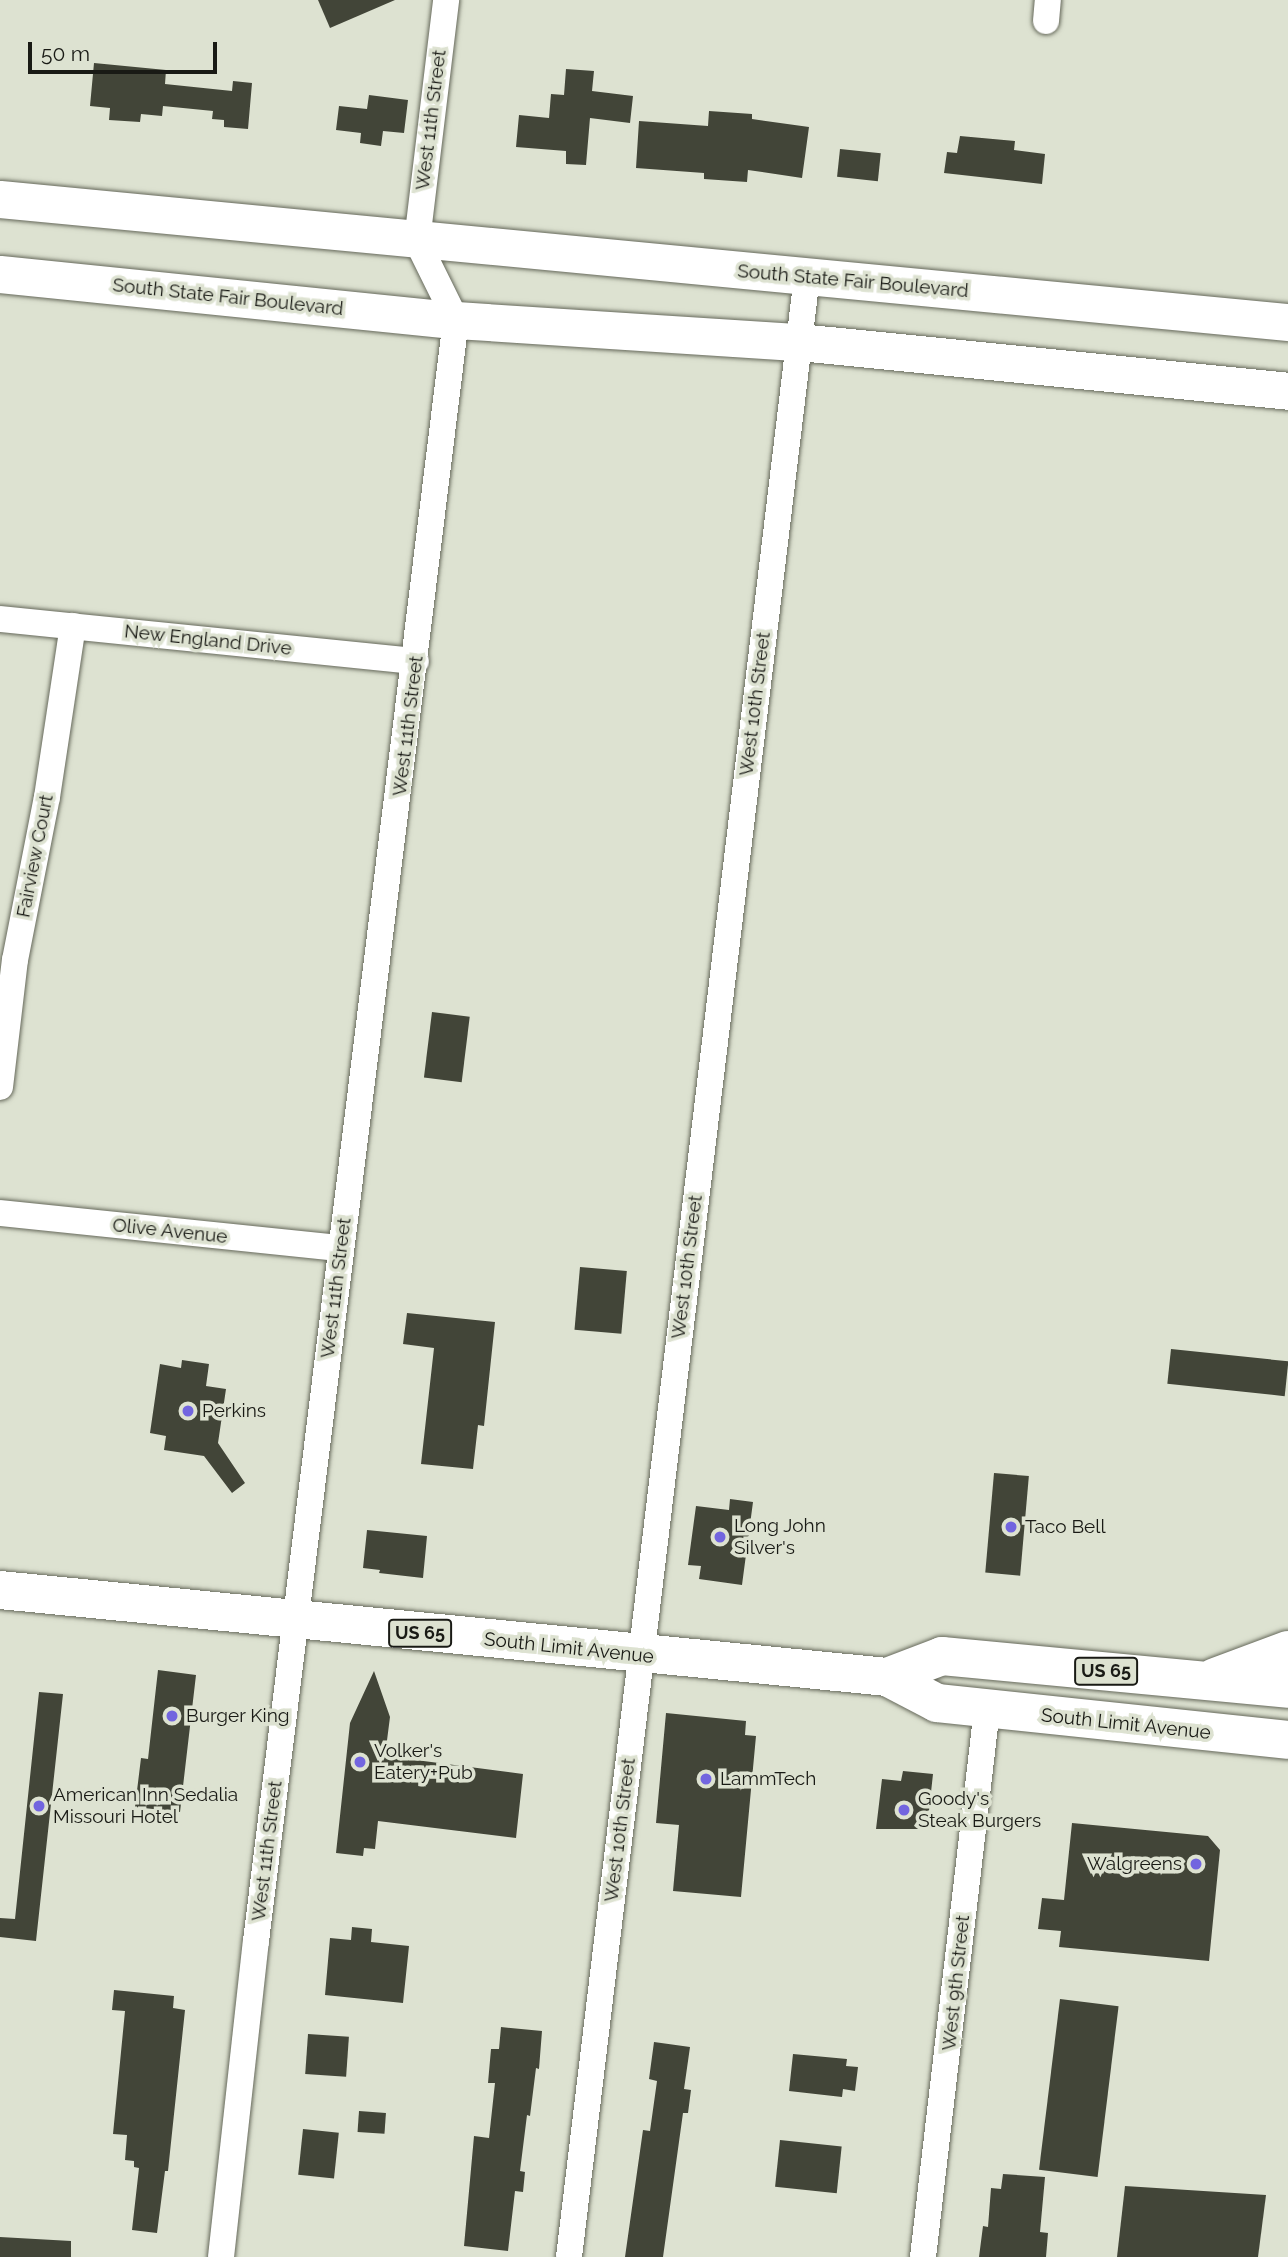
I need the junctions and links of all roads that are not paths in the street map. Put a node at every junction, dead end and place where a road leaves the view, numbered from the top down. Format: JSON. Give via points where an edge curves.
{"nodes":[{"id":1,"x":446,"y":0,"type":"edge"},
{"id":2,"x":0,"y":199,"type":"edge"},
{"id":3,"x":417,"y":241,"type":"junction"},
{"id":4,"x":0,"y":274,"type":"edge"},
{"id":5,"x":807,"y":277,"type":"junction"},
{"id":6,"x":456,"y":320,"type":"junction"},
{"id":7,"x":1288,"y":322,"type":"edge"},
{"id":8,"x":799,"y":342,"type":"junction"},
{"id":9,"x":1288,"y":391,"type":"edge"},
{"id":10,"x":0,"y":619,"type":"edge"},
{"id":11,"x":73,"y":626,"type":"junction"},
{"id":12,"x":416,"y":661,"type":"junction"},
{"id":13,"x":0,"y":1087,"type":"edge"},
{"id":14,"x":0,"y":1213,"type":"edge"},
{"id":15,"x":340,"y":1248,"type":"junction"},
{"id":16,"x":0,"y":1590,"type":"edge"},
{"id":17,"x":295,"y":1621,"type":"junction"},
{"id":18,"x":1288,"y":1650,"type":"edge"},
{"id":19,"x":641,"y":1655,"type":"junction"},
{"id":20,"x":887,"y":1677,"type":"junction"},
{"id":21,"x":1204,"y":1681,"type":"junction"},
{"id":22,"x":1288,"y":1689,"type":"edge"},
{"id":23,"x":987,"y":1709,"type":"junction"},
{"id":24,"x":1288,"y":1741,"type":"edge"},
{"id":25,"x":221,"y":2257,"type":"edge"},
{"id":26,"x":569,"y":2257,"type":"edge"},
{"id":27,"x":923,"y":2257,"type":"edge"}],
"edges":[{"from":1,"to":3,"type":"street","name":"West 11th Street"},
{"from":2,"to":3,"type":"street","name":"South State Fair Boulevard"},
{"from":3,"to":5,"type":"street","name":"South State Fair Boulevard"},
{"from":3,"to":6,"type":"street"},
{"from":4,"to":6,"type":"street","name":"South State Fair Boulevard"},
{"from":5,"to":7,"type":"street","name":"South State Fair Boulevard"},
{"from":5,"to":8,"type":"street","name":"West 10th Street"},
{"from":6,"to":8,"type":"street","name":"South State Fair Boulevard"},
{"from":6,"to":12,"type":"street","name":"West 11th Street"},
{"from":8,"to":9,"type":"street","name":"South State Fair Boulevard"},
{"from":8,"to":19,"type":"street","name":"West 10th Street"},
{"from":10,"to":11,"type":"street","name":"New England Drive"},
{"from":11,"to":12,"type":"street","name":"New England Drive"},
{"from":11,"to":13,"type":"street","name":"Fairview Court","via":[[47,797],[15,960]]},
{"from":12,"to":15,"type":"street","name":"West 11th Street"},
{"from":14,"to":15,"type":"street","name":"Olive Avenue"},
{"from":15,"to":17,"type":"street","name":"West 11th Street"},
{"from":16,"to":17,"type":"highway","name":"South Limit Avenue","number":"US 65"},
{"from":17,"to":19,"type":"highway","name":"South Limit Avenue","number":"US 65"},
{"from":17,"to":25,"type":"street","name":"West 11th Street"},
{"from":18,"to":21,"type":"highway"},
{"from":19,"to":20,"type":"highway","name":"South Limit Avenue","number":"US 65"},
{"from":19,"to":26,"type":"street","name":"West 10th Street"},
{"from":20,"to":21,"type":"highway","name":"South Limit Avenue","number":"US 65","via":[[942,1657]]},
{"from":20,"to":23,"type":"highway","name":"South Limit Avenue","number":"US 65","via":[[937,1703]]},
{"from":21,"to":22,"type":"highway","name":"South Limit Avenue","number":"US 65"},
{"from":23,"to":24,"type":"highway","name":"South Limit Avenue","number":"US 65"},
{"from":23,"to":27,"type":"street","name":"West 9th Street"}]}
